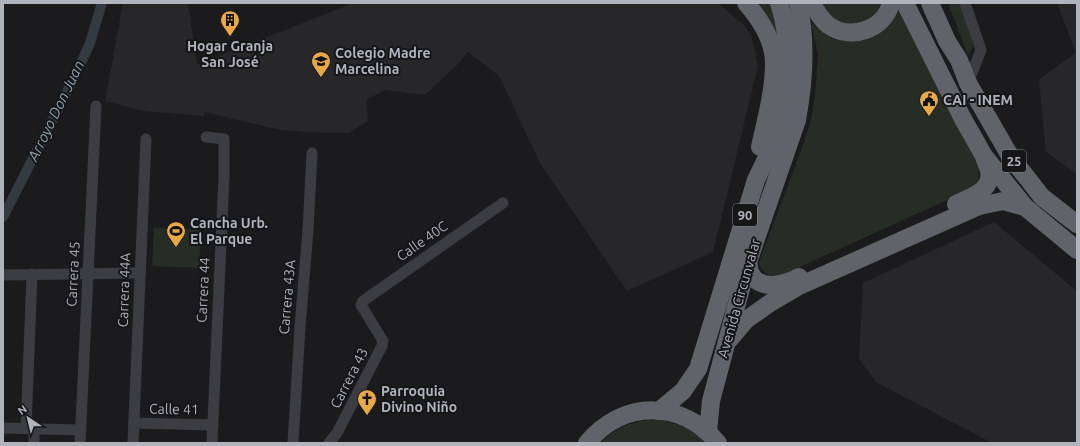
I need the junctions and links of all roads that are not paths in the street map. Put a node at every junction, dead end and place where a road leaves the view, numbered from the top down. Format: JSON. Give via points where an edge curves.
{"nodes":[{"id":1,"x":746,"y":3,"type":"edge"},
{"id":2,"x":779,"y":3,"type":"edge"},
{"id":3,"x":798,"y":3,"type":"edge"},
{"id":4,"x":812,"y":3,"type":"edge"},
{"id":5,"x":891,"y":3,"type":"edge"},
{"id":6,"x":905,"y":3,"type":"edge"},
{"id":7,"x":930,"y":3,"type":"edge"},
{"id":8,"x":942,"y":3,"type":"edge"},
{"id":9,"x":965,"y":3,"type":"edge"},
{"id":10,"x":959,"y":60,"type":"junction"},
{"id":11,"x":968,"y":83,"type":"junction"},
{"id":12,"x":96,"y":106,"type":"dead end"},
{"id":13,"x":206,"y":137,"type":"dead end"},
{"id":14,"x":146,"y":139,"type":"dead end"},
{"id":15,"x":312,"y":153,"type":"dead end"},
{"id":16,"x":984,"y":156,"type":"junction"},
{"id":17,"x":756,"y":180,"type":"junction"},
{"id":18,"x":503,"y":204,"type":"dead end"},
{"id":19,"x":1025,"y":207,"type":"junction"},
{"id":20,"x":1077,"y":224,"type":"edge"},
{"id":21,"x":1077,"y":250,"type":"edge"},
{"id":22,"x":748,"y":262,"type":"junction"},
{"id":23,"x":88,"y":273,"type":"junction"},
{"id":24,"x":140,"y":273,"type":"junction"},
{"id":25,"x":32,"y":274,"type":"junction"},
{"id":26,"x":3,"y":275,"type":"edge"},
{"id":27,"x":361,"y":306,"type":"joint"},
{"id":28,"x":726,"y":344,"type":"junction"},
{"id":29,"x":659,"y":411,"type":"junction"},
{"id":30,"x":134,"y":423,"type":"junction"},
{"id":31,"x":213,"y":425,"type":"junction"},
{"id":32,"x":3,"y":428,"type":"edge"},
{"id":33,"x":30,"y":428,"type":"junction"},
{"id":34,"x":81,"y":430,"type":"junction"},
{"id":35,"x":713,"y":438,"type":"edge"},
{"id":36,"x":34,"y":443,"type":"edge"},
{"id":37,"x":80,"y":443,"type":"edge"},
{"id":38,"x":133,"y":443,"type":"edge"},
{"id":39,"x":212,"y":443,"type":"edge"},
{"id":40,"x":293,"y":443,"type":"edge"},
{"id":41,"x":330,"y":443,"type":"edge"},
{"id":42,"x":587,"y":443,"type":"edge"}],
"edges":[{"from":1,"to":17,"type":"highway","via":[[765,30],[774,62],[757,157]]},
{"from":2,"to":17,"type":"highway","name":"Avenida Circunvalar","number":"90","via":[[786,41],[786,81],[781,114],[769,152]]},
{"from":3,"to":22,"type":"highway","name":"Avenida Circunvalar","number":"90","via":[[804,66],[797,120]]},
{"from":4,"to":5,"type":"highway","via":[[828,25],[841,32],[853,33],[873,27],[885,16]]},
{"from":6,"to":16,"type":"highway","number":"25"},
{"from":7,"to":10,"type":"highway","number":"25","via":[[947,41]]},
{"from":8,"to":10,"type":"highway"},
{"from":9,"to":11,"type":"street","via":[[981,50]]},
{"from":10,"to":11,"type":"highway","number":"25"},
{"from":11,"to":20,"type":"highway","number":"25","via":[[1010,156],[1026,177],[1042,197]]},
{"from":12,"to":23,"type":"street","name":"Carrera 45"},
{"from":13,"to":31,"type":"street","name":"Carrera 44","via":[[224,139]]},
{"from":14,"to":24,"type":"street","name":"Carrera 44A"},
{"from":15,"to":40,"type":"street","name":"Carrera 43A"},
{"from":16,"to":19,"type":"highway","number":"25"},
{"from":16,"to":22,"type":"highway","via":[[989,172],[988,182],[984,189],[975,195],[786,283],[773,285],[759,282],[751,275]]},
{"from":17,"to":29,"type":"highway","name":"Avenida Circunvalar","number":"90","via":[[698,369],[683,391]]},
{"from":18,"to":27,"type":"street","name":"Calle 40C","via":[[363,301]]},
{"from":19,"to":21,"type":"highway","number":"25"},
{"from":19,"to":28,"type":"highway","via":[[1003,201],[979,206],[799,286],[746,320]]},
{"from":22,"to":28,"type":"highway","name":"Avenida Circunvalar","number":"90"},
{"from":23,"to":24,"type":"street"},
{"from":23,"to":25,"type":"street"},
{"from":23,"to":34,"type":"street","name":"Carrera 45"},
{"from":24,"to":30,"type":"street","name":"Carrera 44A"},
{"from":25,"to":26,"type":"street"},
{"from":25,"to":33,"type":"street"},
{"from":27,"to":41,"type":"street","name":"Carrera 43","via":[[383,341],[382,346],[338,433]]},
{"from":28,"to":35,"type":"highway","name":"Avenida Circunvalar","number":"90","via":[[711,401]]},
{"from":29,"to":35,"type":"highway","number":"90","via":[[686,417]]},
{"from":29,"to":42,"type":"highway","number":"90","via":[[627,414],[599,430]]},
{"from":30,"to":31,"type":"street","name":"Calle 41"},
{"from":30,"to":38,"type":"street","name":"Carrera 44A"},
{"from":31,"to":39,"type":"street","name":"Carrera 44"},
{"from":32,"to":33,"type":"street"},
{"from":33,"to":34,"type":"street"},
{"from":33,"to":36,"type":"street"},
{"from":34,"to":37,"type":"street","name":"Carrera 45"}]}
